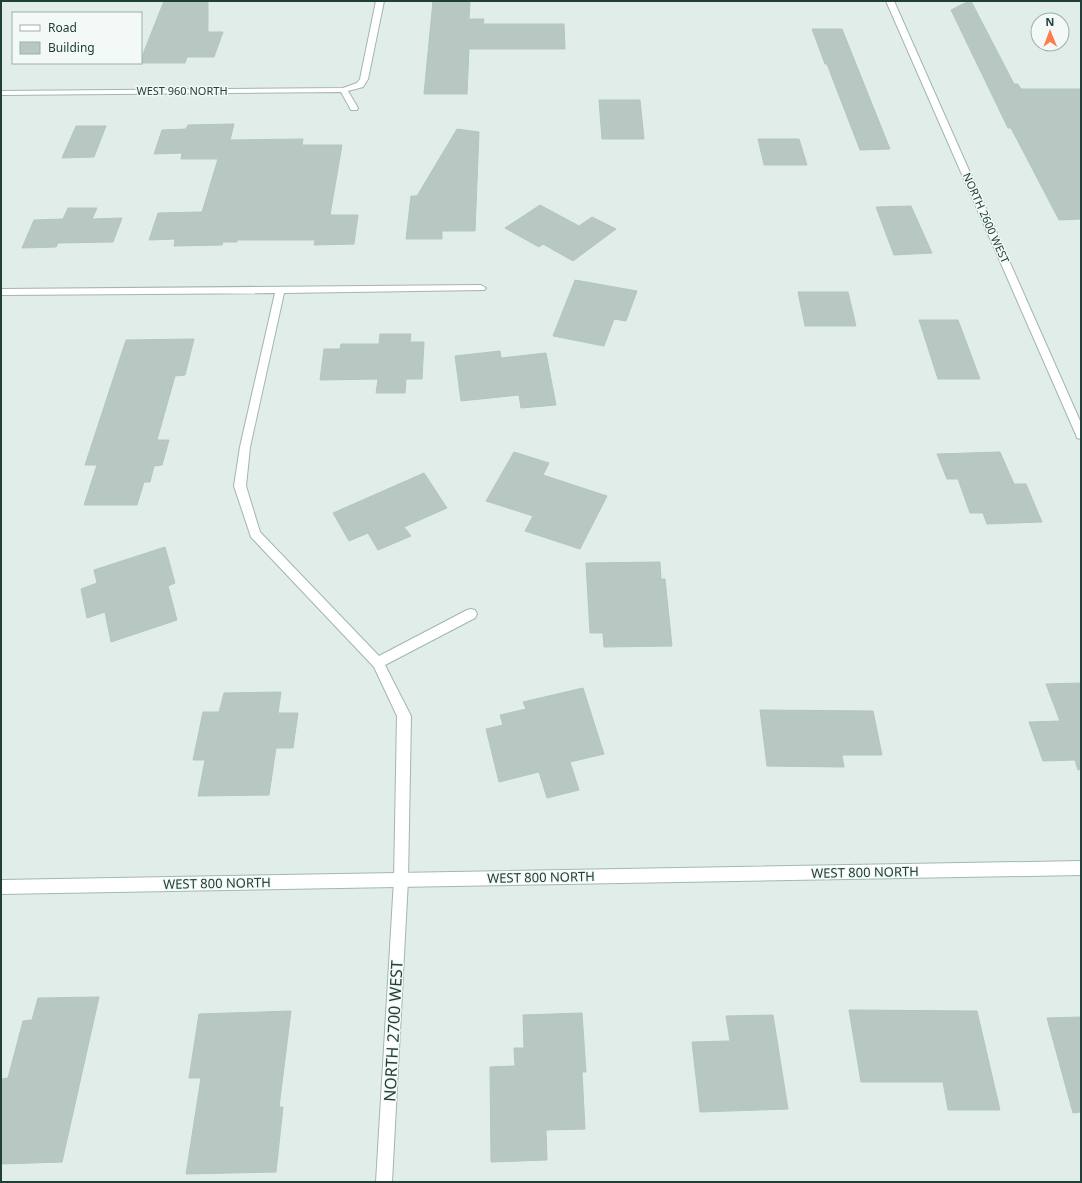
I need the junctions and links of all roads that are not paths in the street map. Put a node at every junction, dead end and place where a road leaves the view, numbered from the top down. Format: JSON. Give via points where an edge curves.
{"nodes":[{"id":1,"x":380,"y":1,"type":"edge"},
{"id":2,"x":890,"y":1,"type":"edge"},
{"id":3,"x":343,"y":90,"type":"junction"},
{"id":4,"x":1,"y":93,"type":"edge"},
{"id":5,"x":354,"y":108,"type":"dead end"},
{"id":6,"x":481,"y":288,"type":"dead end"},
{"id":7,"x":280,"y":290,"type":"junction"},
{"id":8,"x":1,"y":292,"type":"edge"},
{"id":9,"x":1081,"y":435,"type":"edge"},
{"id":10,"x":470,"y":614,"type":"dead end"},
{"id":11,"x":378,"y":663,"type":"junction"},
{"id":12,"x":1081,"y":868,"type":"edge"},
{"id":13,"x":401,"y":880,"type":"junction"},
{"id":14,"x":1,"y":887,"type":"edge"},
{"id":15,"x":384,"y":1182,"type":"edge"}],
"edges":[{"from":1,"to":3,"type":"street","via":[[364,79],[360,85]]},
{"from":2,"to":9,"type":"street","name":"NORTH 2600 WEST"},
{"from":3,"to":4,"type":"street","name":"WEST 960 NORTH"},
{"from":3,"to":5,"type":"street"},
{"from":6,"to":7,"type":"street"},
{"from":7,"to":8,"type":"street"},
{"from":7,"to":11,"type":"street","name":"NORTH 2700 WEST","via":[[245,447],[240,486],[255,534]]},
{"from":10,"to":11,"type":"street"},
{"from":11,"to":13,"type":"street","name":"NORTH 2700 WEST","via":[[404,716]]},
{"from":12,"to":13,"type":"street","name":"WEST 800 NORTH"},
{"from":13,"to":14,"type":"street","name":"WEST 800 NORTH"},
{"from":13,"to":15,"type":"street","name":"NORTH 2700 WEST"}]}
